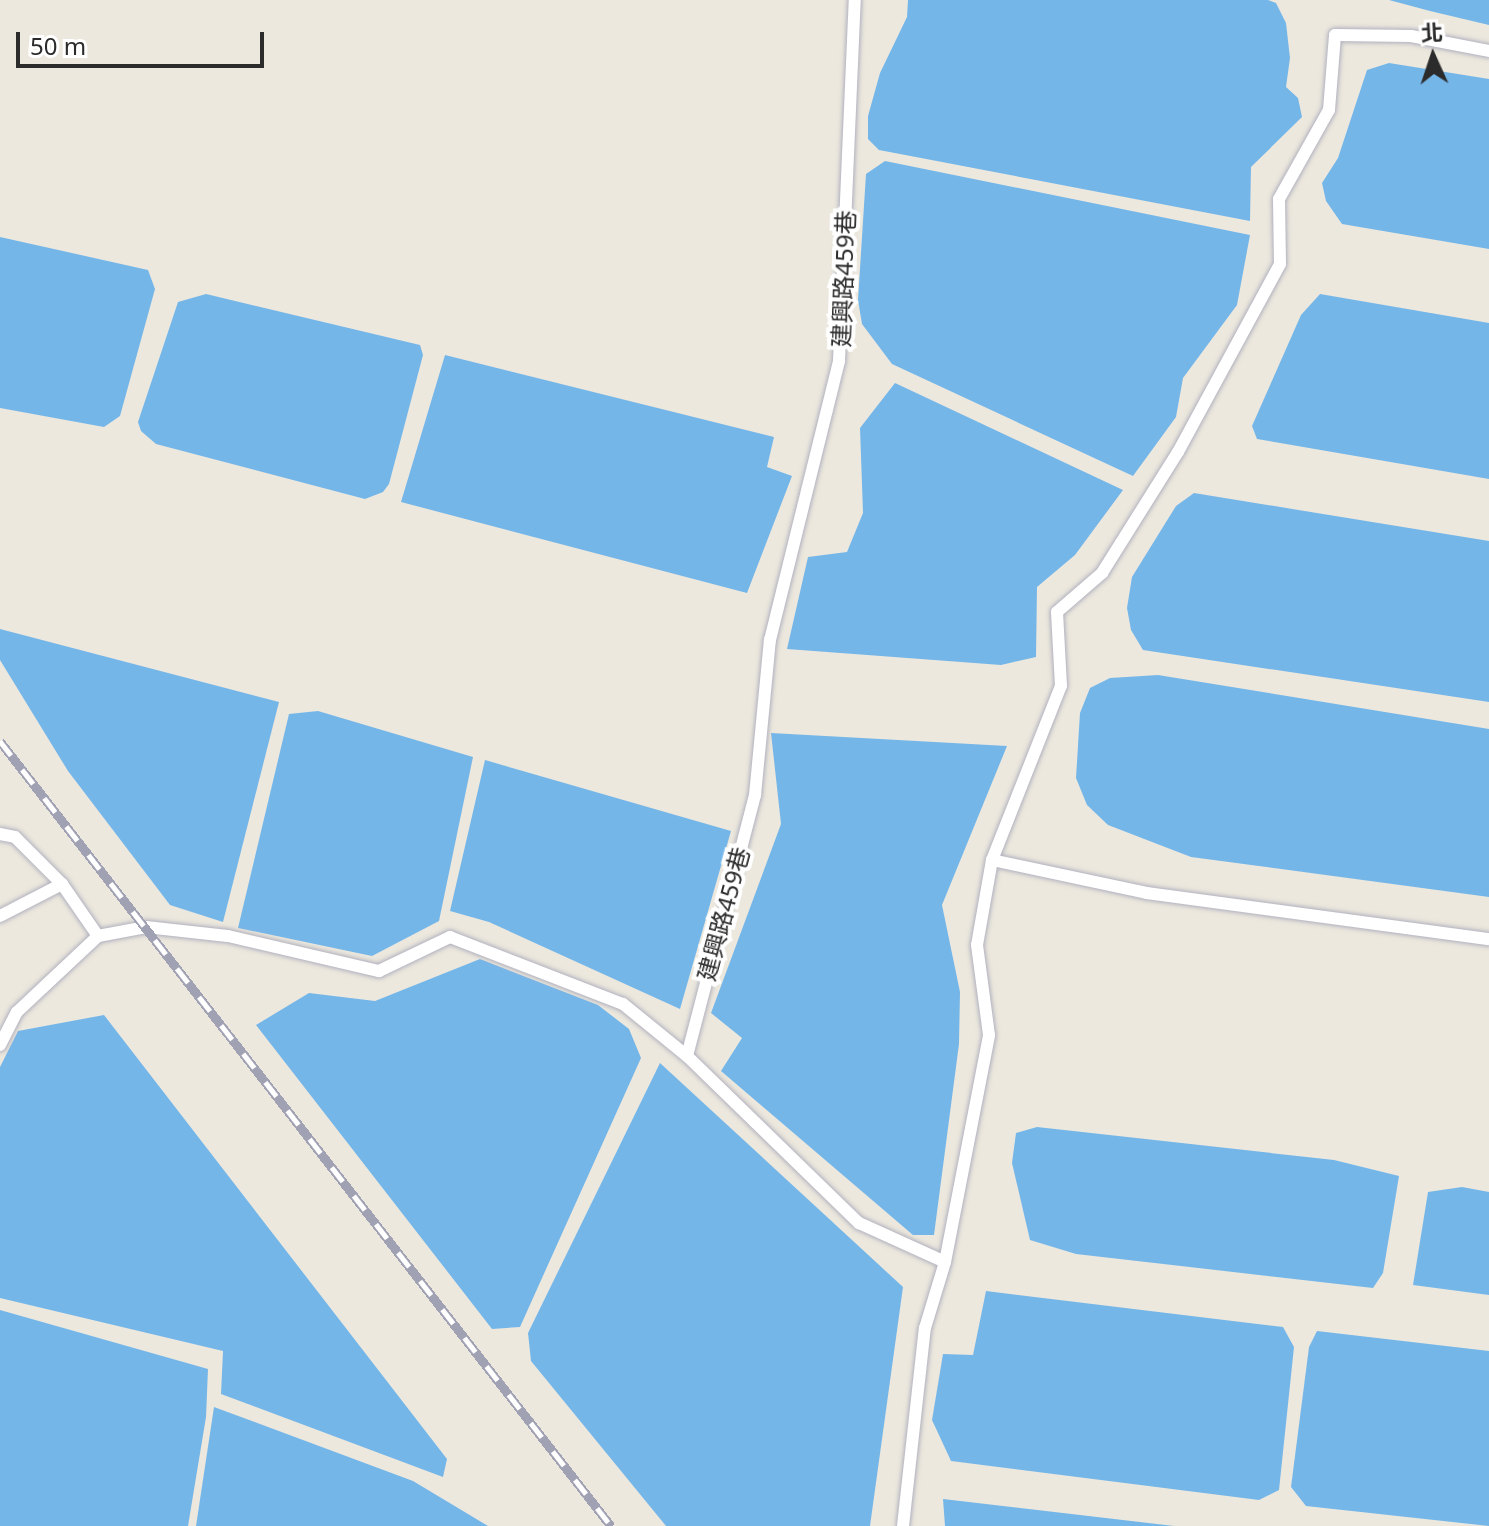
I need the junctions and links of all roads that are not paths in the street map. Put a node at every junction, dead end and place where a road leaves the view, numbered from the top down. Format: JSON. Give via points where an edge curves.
{"nodes":[{"id":1,"x":855,"y":0,"type":"edge"},
{"id":2,"x":1489,"y":51,"type":"edge"},
{"id":3,"x":0,"y":834,"type":"edge"},
{"id":4,"x":992,"y":860,"type":"junction"},
{"id":5,"x":62,"y":884,"type":"junction"},
{"id":6,"x":0,"y":916,"type":"edge"},
{"id":7,"x":98,"y":936,"type":"junction"},
{"id":8,"x":1489,"y":939,"type":"edge"},
{"id":9,"x":0,"y":1045,"type":"edge"},
{"id":10,"x":687,"y":1056,"type":"junction"},
{"id":11,"x":945,"y":1262,"type":"junction"},
{"id":12,"x":903,"y":1526,"type":"edge"}],
"edges":[{"from":1,"to":10,"type":"lane","name":"建興路459巷","via":[[839,361],[770,640],[755,795]]},
{"from":2,"to":4,"type":"lane","via":[[1411,36],[1335,35],[1329,110],[1279,199],[1280,264],[1178,452],[1102,573],[1057,612],[1061,686]]},
{"from":3,"to":5,"type":"lane","via":[[15,837]]},
{"from":4,"to":8,"type":"lane","via":[[1147,893]]},
{"from":4,"to":11,"type":"lane","via":[[977,945],[989,1035]]},
{"from":5,"to":6,"type":"lane"},
{"from":5,"to":7,"type":"lane"},
{"from":7,"to":9,"type":"lane","via":[[17,1012]]},
{"from":7,"to":10,"type":"lane","via":[[146,927],[228,936],[379,971],[450,937],[623,1004]]},
{"from":10,"to":11,"type":"lane","via":[[859,1223]]},
{"from":11,"to":12,"type":"lane","via":[[925,1328]]}]}
